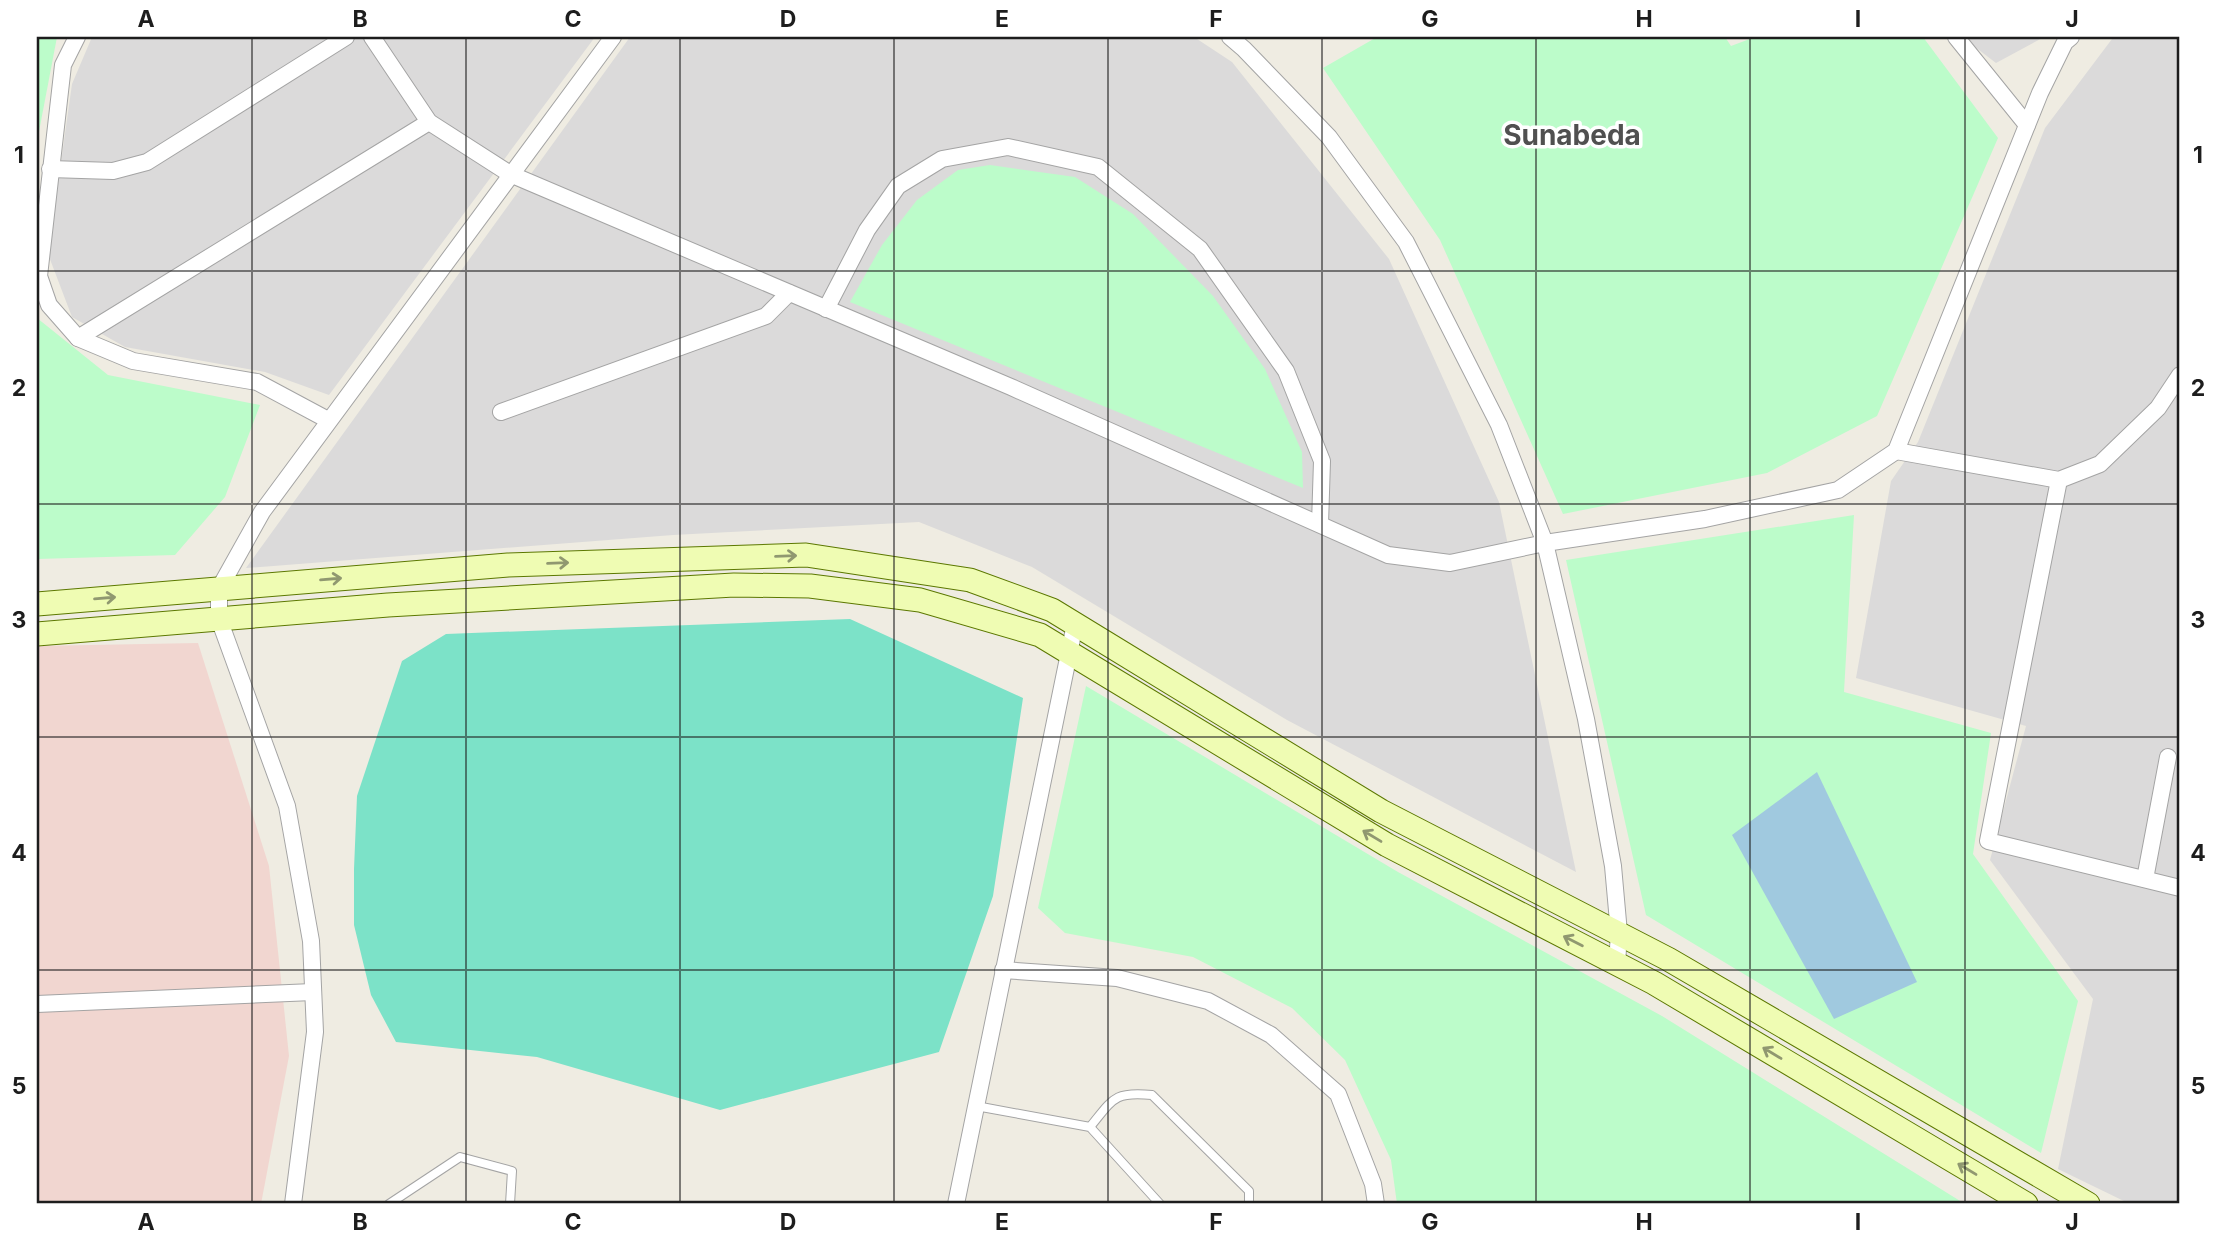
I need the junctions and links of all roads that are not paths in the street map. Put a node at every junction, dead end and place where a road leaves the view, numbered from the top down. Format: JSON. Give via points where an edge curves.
{"nodes":[{"id":1,"x":77,"y":37,"type":"edge"},
{"id":2,"x":346,"y":37,"type":"edge"},
{"id":3,"x":372,"y":37,"type":"edge"},
{"id":4,"x":613,"y":37,"type":"edge"},
{"id":5,"x":1230,"y":37,"type":"edge"},
{"id":6,"x":1956,"y":37,"type":"edge"},
{"id":7,"x":2071,"y":37,"type":"edge"},
{"id":8,"x":429,"y":122,"type":"junction"},
{"id":9,"x":2027,"y":125,"type":"junction"},
{"id":10,"x":50,"y":169,"type":"junction"},
{"id":11,"x":510,"y":174,"type":"junction"},
{"id":12,"x":789,"y":293,"type":"junction"},
{"id":13,"x":827,"y":309,"type":"junction"},
{"id":14,"x":78,"y":338,"type":"junction"},
{"id":15,"x":2180,"y":375,"type":"edge"},
{"id":16,"x":501,"y":412,"type":"dead end"},
{"id":17,"x":328,"y":420,"type":"junction"},
{"id":18,"x":1896,"y":451,"type":"junction"},
{"id":19,"x":2059,"y":480,"type":"junction"},
{"id":20,"x":1320,"y":524,"type":"junction"},
{"id":21,"x":1545,"y":543,"type":"junction"},
{"id":22,"x":219,"y":589,"type":"junction"},
{"id":23,"x":37,"y":604,"type":"edge"},
{"id":24,"x":219,"y":619,"type":"junction"},
{"id":25,"x":1074,"y":624,"type":"junction"},
{"id":26,"x":37,"y":634,"type":"edge"},
{"id":27,"x":1069,"y":652,"type":"junction"},
{"id":28,"x":2168,"y":757,"type":"dead end"},
{"id":29,"x":2145,"y":880,"type":"junction"},
{"id":30,"x":2180,"y":888,"type":"edge"},
{"id":31,"x":1619,"y":933,"type":"junction"},
{"id":32,"x":1617,"y":964,"type":"junction"},
{"id":33,"x":1003,"y":970,"type":"junction"},
{"id":34,"x":313,"y":992,"type":"junction"},
{"id":35,"x":37,"y":1004,"type":"edge"},
{"id":36,"x":976,"y":1106,"type":"junction"},
{"id":37,"x":1090,"y":1127,"type":"junction"},
{"id":38,"x":293,"y":1204,"type":"edge"},
{"id":39,"x":388,"y":1204,"type":"edge"},
{"id":40,"x":510,"y":1204,"type":"edge"},
{"id":41,"x":956,"y":1204,"type":"edge"},
{"id":42,"x":1160,"y":1204,"type":"edge"},
{"id":43,"x":1249,"y":1204,"type":"edge"},
{"id":44,"x":1376,"y":1204,"type":"edge"},
{"id":45,"x":2026,"y":1204,"type":"edge"},
{"id":46,"x":2088,"y":1204,"type":"edge"}],
"edges":[{"from":1,"to":10,"type":"street","via":[[63,65]]},
{"from":2,"to":10,"type":"street","via":[[146,162],[113,171]]},
{"from":3,"to":8,"type":"street"},
{"from":4,"to":11,"type":"street"},
{"from":5,"to":21,"type":"street","via":[[1329,137],[1406,242],[1499,425]]},
{"from":6,"to":9,"type":"street"},
{"from":7,"to":9,"type":"street"},
{"from":8,"to":11,"type":"street"},
{"from":8,"to":14,"type":"street"},
{"from":9,"to":18,"type":"street"},
{"from":10,"to":14,"type":"street","via":[[39,276],[49,305]]},
{"from":11,"to":12,"type":"street"},
{"from":11,"to":17,"type":"street"},
{"from":12,"to":13,"type":"street"},
{"from":12,"to":16,"type":"street","via":[[766,316]]},
{"from":13,"to":20,"type":"street"},
{"from":13,"to":20,"type":"street","via":[[867,230],[898,186],[942,159],[1008,147],[1098,167],[1200,248],[1286,371],[1322,461]]},
{"from":14,"to":17,"type":"street","via":[[133,361],[257,382]]},
{"from":15,"to":19,"type":"street","via":[[2158,408],[2100,464]]},
{"from":17,"to":22,"type":"street","via":[[262,512]]},
{"from":18,"to":19,"type":"street"},
{"from":18,"to":21,"type":"street","via":[[1838,490],[1705,519]]},
{"from":19,"to":29,"type":"street","via":[[1988,841]]},
{"from":20,"to":21,"type":"street","via":[[1388,555],[1450,563]]},
{"from":21,"to":31,"type":"street","via":[[1586,719],[1613,866]]},
{"from":23,"to":22,"type":"street","one_way":true},
{"from":22,"to":24,"type":"street"},
{"from":22,"to":25,"type":"street","one_way":true,"via":[[508,565],[806,555],[970,580],[1052,610]]},
{"from":24,"to":26,"type":"street"},
{"from":24,"to":27,"type":"street","via":[[734,585],[810,586],[920,600],[1040,635]]},
{"from":24,"to":34,"type":"street","via":[[287,806],[311,941]]},
{"from":25,"to":27,"type":"street"},
{"from":25,"to":31,"type":"street","via":[[1381,810]]},
{"from":32,"to":27,"type":"street","one_way":true,"via":[[1387,845]]},
{"from":27,"to":33,"type":"street"},
{"from":28,"to":29,"type":"street"},
{"from":29,"to":30,"type":"street"},
{"from":31,"to":32,"type":"street"},
{"from":31,"to":46,"type":"street"},
{"from":45,"to":32,"type":"street","one_way":true},
{"from":33,"to":36,"type":"street"},
{"from":33,"to":44,"type":"street","via":[[1130,981],[1208,1001],[1271,1035],[1338,1094],[1373,1184]]},
{"from":34,"to":35,"type":"street"},
{"from":34,"to":38,"type":"street","via":[[315,1032]]},
{"from":36,"to":37,"type":"lane"},
{"from":36,"to":41,"type":"street"},
{"from":37,"to":42,"type":"lane"},
{"from":37,"to":43,"type":"lane","via":[[1115,1097],[1152,1095],[1249,1191]]},
{"from":39,"to":40,"type":"lane","via":[[460,1157],[512,1171]]}]}
